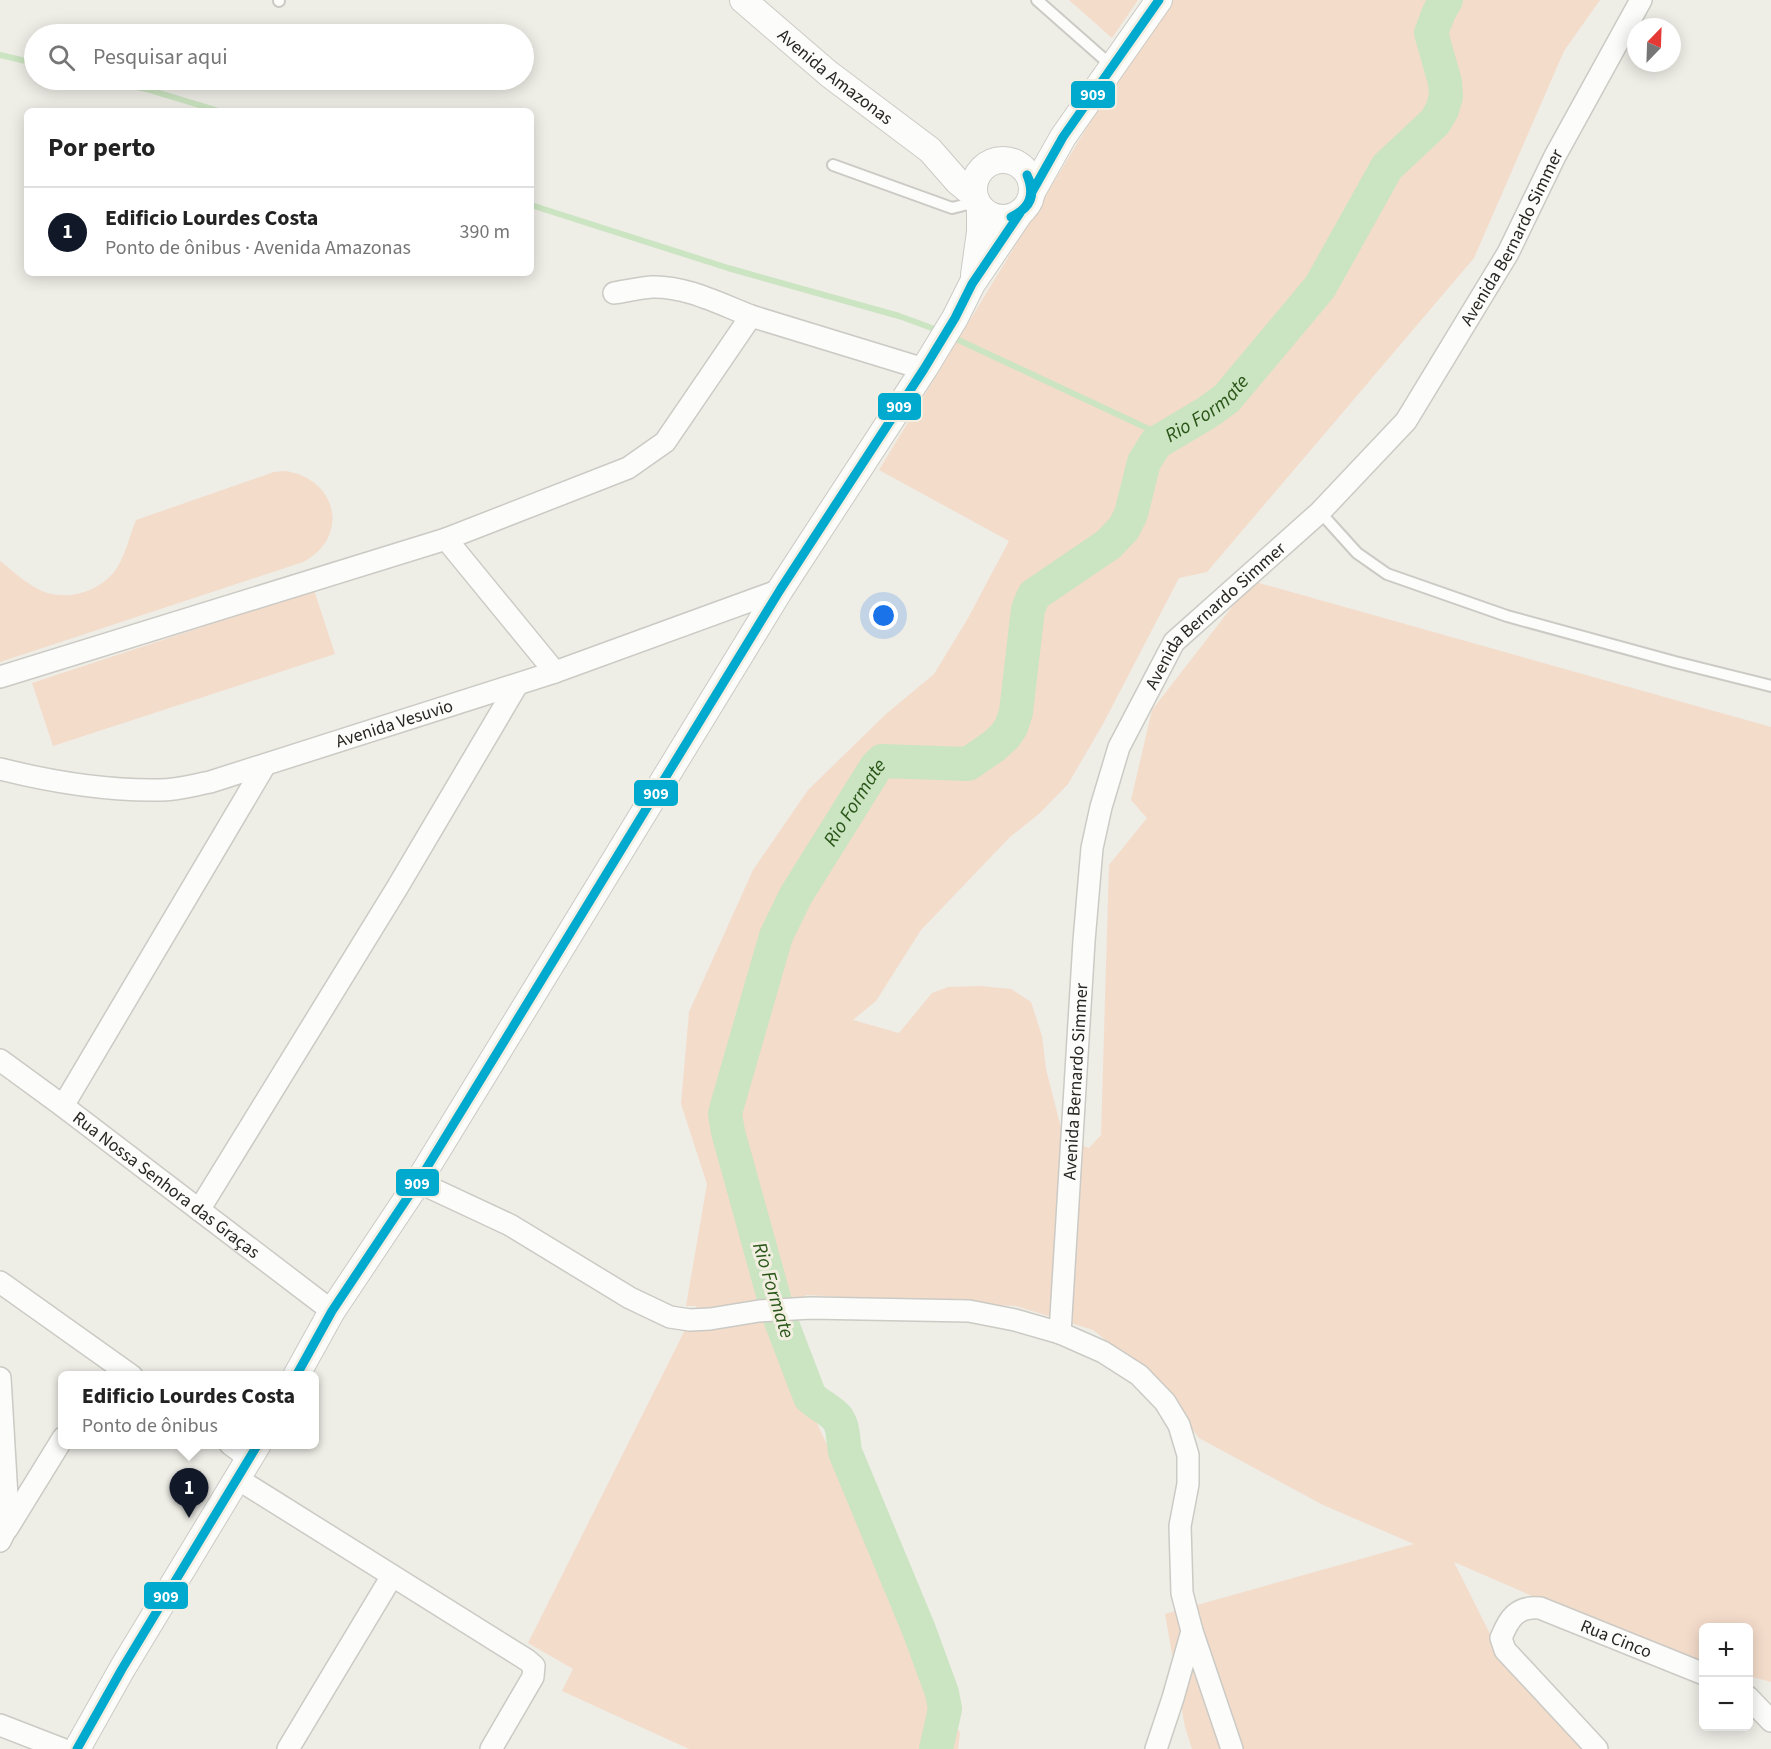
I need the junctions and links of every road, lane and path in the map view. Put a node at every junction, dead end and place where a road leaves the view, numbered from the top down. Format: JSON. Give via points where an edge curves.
{"nodes":[{"id":1,"x":743,"y":0,"type":"edge"},
{"id":2,"x":1037,"y":0,"type":"edge"},
{"id":3,"x":1159,"y":0,"type":"edge"},
{"id":4,"x":1641,"y":0,"type":"edge"},
{"id":5,"x":1113,"y":67,"type":"junction"},
{"id":6,"x":1063,"y":137,"type":"junction"},
{"id":7,"x":930,"y":150,"type":"junction"},
{"id":8,"x":1015,"y":163,"type":"junction"},
{"id":9,"x":990,"y":164,"type":"junction"},
{"id":10,"x":833,"y":165,"type":"dead end"},
{"id":11,"x":977,"y":201,"type":"junction"},
{"id":12,"x":1026,"y":203,"type":"junction"},
{"id":13,"x":972,"y":284,"type":"junction"},
{"id":14,"x":614,"y":293,"type":"dead end"},
{"id":15,"x":751,"y":316,"type":"junction"},
{"id":16,"x":924,"y":369,"type":"junction"},
{"id":17,"x":1320,"y":512,"type":"junction"},
{"id":18,"x":446,"y":539,"type":"junction"},
{"id":19,"x":780,"y":590,"type":"junction"},
{"id":20,"x":555,"y":672,"type":"junction"},
{"id":21,"x":0,"y":677,"type":"edge"},
{"id":22,"x":517,"y":685,"type":"junction"},
{"id":23,"x":1771,"y":686,"type":"edge"},
{"id":24,"x":265,"y":765,"type":"junction"},
{"id":25,"x":0,"y":769,"type":"edge"},
{"id":26,"x":0,"y":1060,"type":"edge"},
{"id":27,"x":63,"y":1106,"type":"junction"},
{"id":28,"x":418,"y":1182,"type":"junction"},
{"id":29,"x":199,"y":1210,"type":"junction"},
{"id":30,"x":0,"y":1282,"type":"edge"},
{"id":31,"x":332,"y":1311,"type":"junction"},
{"id":32,"x":1060,"y":1333,"type":"junction"},
{"id":33,"x":106,"y":1368,"type":"edge"},
{"id":34,"x":299,"y":1371,"type":"edge"},
{"id":35,"x":0,"y":1378,"type":"edge"},
{"id":36,"x":58,"y":1446,"type":"edge"},
{"id":37,"x":244,"y":1457,"type":"edge"},
{"id":38,"x":2,"y":1537,"type":"edge"},
{"id":39,"x":392,"y":1576,"type":"junction"},
{"id":40,"x":1192,"y":1631,"type":"junction"},
{"id":41,"x":1699,"y":1672,"type":"edge"},
{"id":42,"x":1753,"y":1692,"type":"edge"},
{"id":43,"x":1771,"y":1698,"type":"edge"},
{"id":44,"x":1753,"y":1701,"type":"edge"},
{"id":45,"x":1771,"y":1721,"type":"edge"},
{"id":46,"x":0,"y":1725,"type":"edge"},
{"id":47,"x":62,"y":1749,"type":"edge"},
{"id":48,"x":77,"y":1749,"type":"edge"},
{"id":49,"x":288,"y":1749,"type":"edge"},
{"id":50,"x":491,"y":1749,"type":"edge"},
{"id":51,"x":1156,"y":1749,"type":"edge"},
{"id":52,"x":1232,"y":1749,"type":"edge"},
{"id":53,"x":1597,"y":1749,"type":"edge"}],
"edges":[{"from":1,"to":7,"type":"street","name":"Avenida Amazonas","via":[[829,74]]},
{"from":2,"to":5,"type":"lane"},
{"from":3,"to":5,"type":"street"},
{"from":4,"to":17,"type":"street","name":"Avenida Bernardo Simmer","via":[[1555,156],[1508,253],[1406,421]]},
{"from":5,"to":6,"type":"street"},
{"from":6,"to":8,"type":"street"},
{"from":6,"to":12,"type":"street"},
{"from":7,"to":9,"type":"street","name":"Avenida Amazonas","via":[[970,164]]},
{"from":7,"to":11,"type":"street","name":"Avenida Amazonas"},
{"from":8,"to":9,"type":"street","via":[[999,160]]},
{"from":8,"to":12,"type":"street","via":[[1028,175],[1032,186]]},
{"from":9,"to":11,"type":"street","via":[[976,177]]},
{"from":10,"to":11,"type":"lane","via":[[952,208]]},
{"from":11,"to":12,"type":"street","via":[[988,214],[999,218],[1010,218]]},
{"from":11,"to":13,"type":"street","via":[[980,232]]},
{"from":12,"to":13,"type":"street"},
{"from":13,"to":16,"type":"street"},
{"from":14,"to":15,"type":"street","via":[[652,287],[677,290]]},
{"from":15,"to":16,"type":"street"},
{"from":15,"to":18,"type":"street","via":[[665,442],[628,468]]},
{"from":16,"to":19,"type":"street"},
{"from":17,"to":23,"type":"lane","via":[[1357,553],[1387,574],[1507,616]]},
{"from":17,"to":32,"type":"street","name":"Avenida Bernardo Simmer","via":[[1174,642],[1119,747],[1092,848]]},
{"from":18,"to":20,"type":"street"},
{"from":18,"to":21,"type":"street"},
{"from":19,"to":20,"type":"street","name":"Avenida Vesuvio"},
{"from":19,"to":28,"type":"street"},
{"from":20,"to":22,"type":"street","name":"Avenida Vesuvio"},
{"from":22,"to":24,"type":"street","name":"Avenida Vesuvio"},
{"from":22,"to":29,"type":"street"},
{"from":24,"to":25,"type":"street","name":"Avenida Vesuvio","via":[[210,782],[162,790],[98,787]]},
{"from":24,"to":27,"type":"street"},
{"from":26,"to":27,"type":"street","name":"Rua Nossa Senhora das Graças"},
{"from":27,"to":29,"type":"street","name":"Rua Nossa Senhora das Graças"},
{"from":28,"to":31,"type":"street"},
{"from":28,"to":32,"type":"street","via":[[510,1225],[630,1298],[670,1317],[710,1319],[811,1308],[969,1311]]},
{"from":29,"to":31,"type":"street","name":"Rua Nossa Senhora das Graças"},
{"from":30,"to":33,"type":"street"},
{"from":31,"to":34,"type":"street"},
{"from":32,"to":40,"type":"street","via":[[1103,1352],[1139,1375],[1165,1402],[1179,1425],[1188,1455],[1188,1484],[1180,1526],[1182,1593]]},
{"from":35,"to":38,"type":"street","via":[[8,1514]]},
{"from":36,"to":38,"type":"street"},
{"from":37,"to":39,"type":"street"},
{"from":37,"to":48,"type":"street"},
{"from":39,"to":49,"type":"street"},
{"from":39,"to":50,"type":"street","via":[[534,1666],[533,1677]]},
{"from":40,"to":51,"type":"street"},
{"from":40,"to":52,"type":"street"},
{"from":41,"to":53,"type":"street","name":"Rua Cinco","via":[[1540,1608],[1527,1607],[1515,1614],[1501,1638],[1505,1650]]},
{"from":42,"to":43,"type":"street"},
{"from":44,"to":45,"type":"street"},
{"from":46,"to":47,"type":"street"}]}
